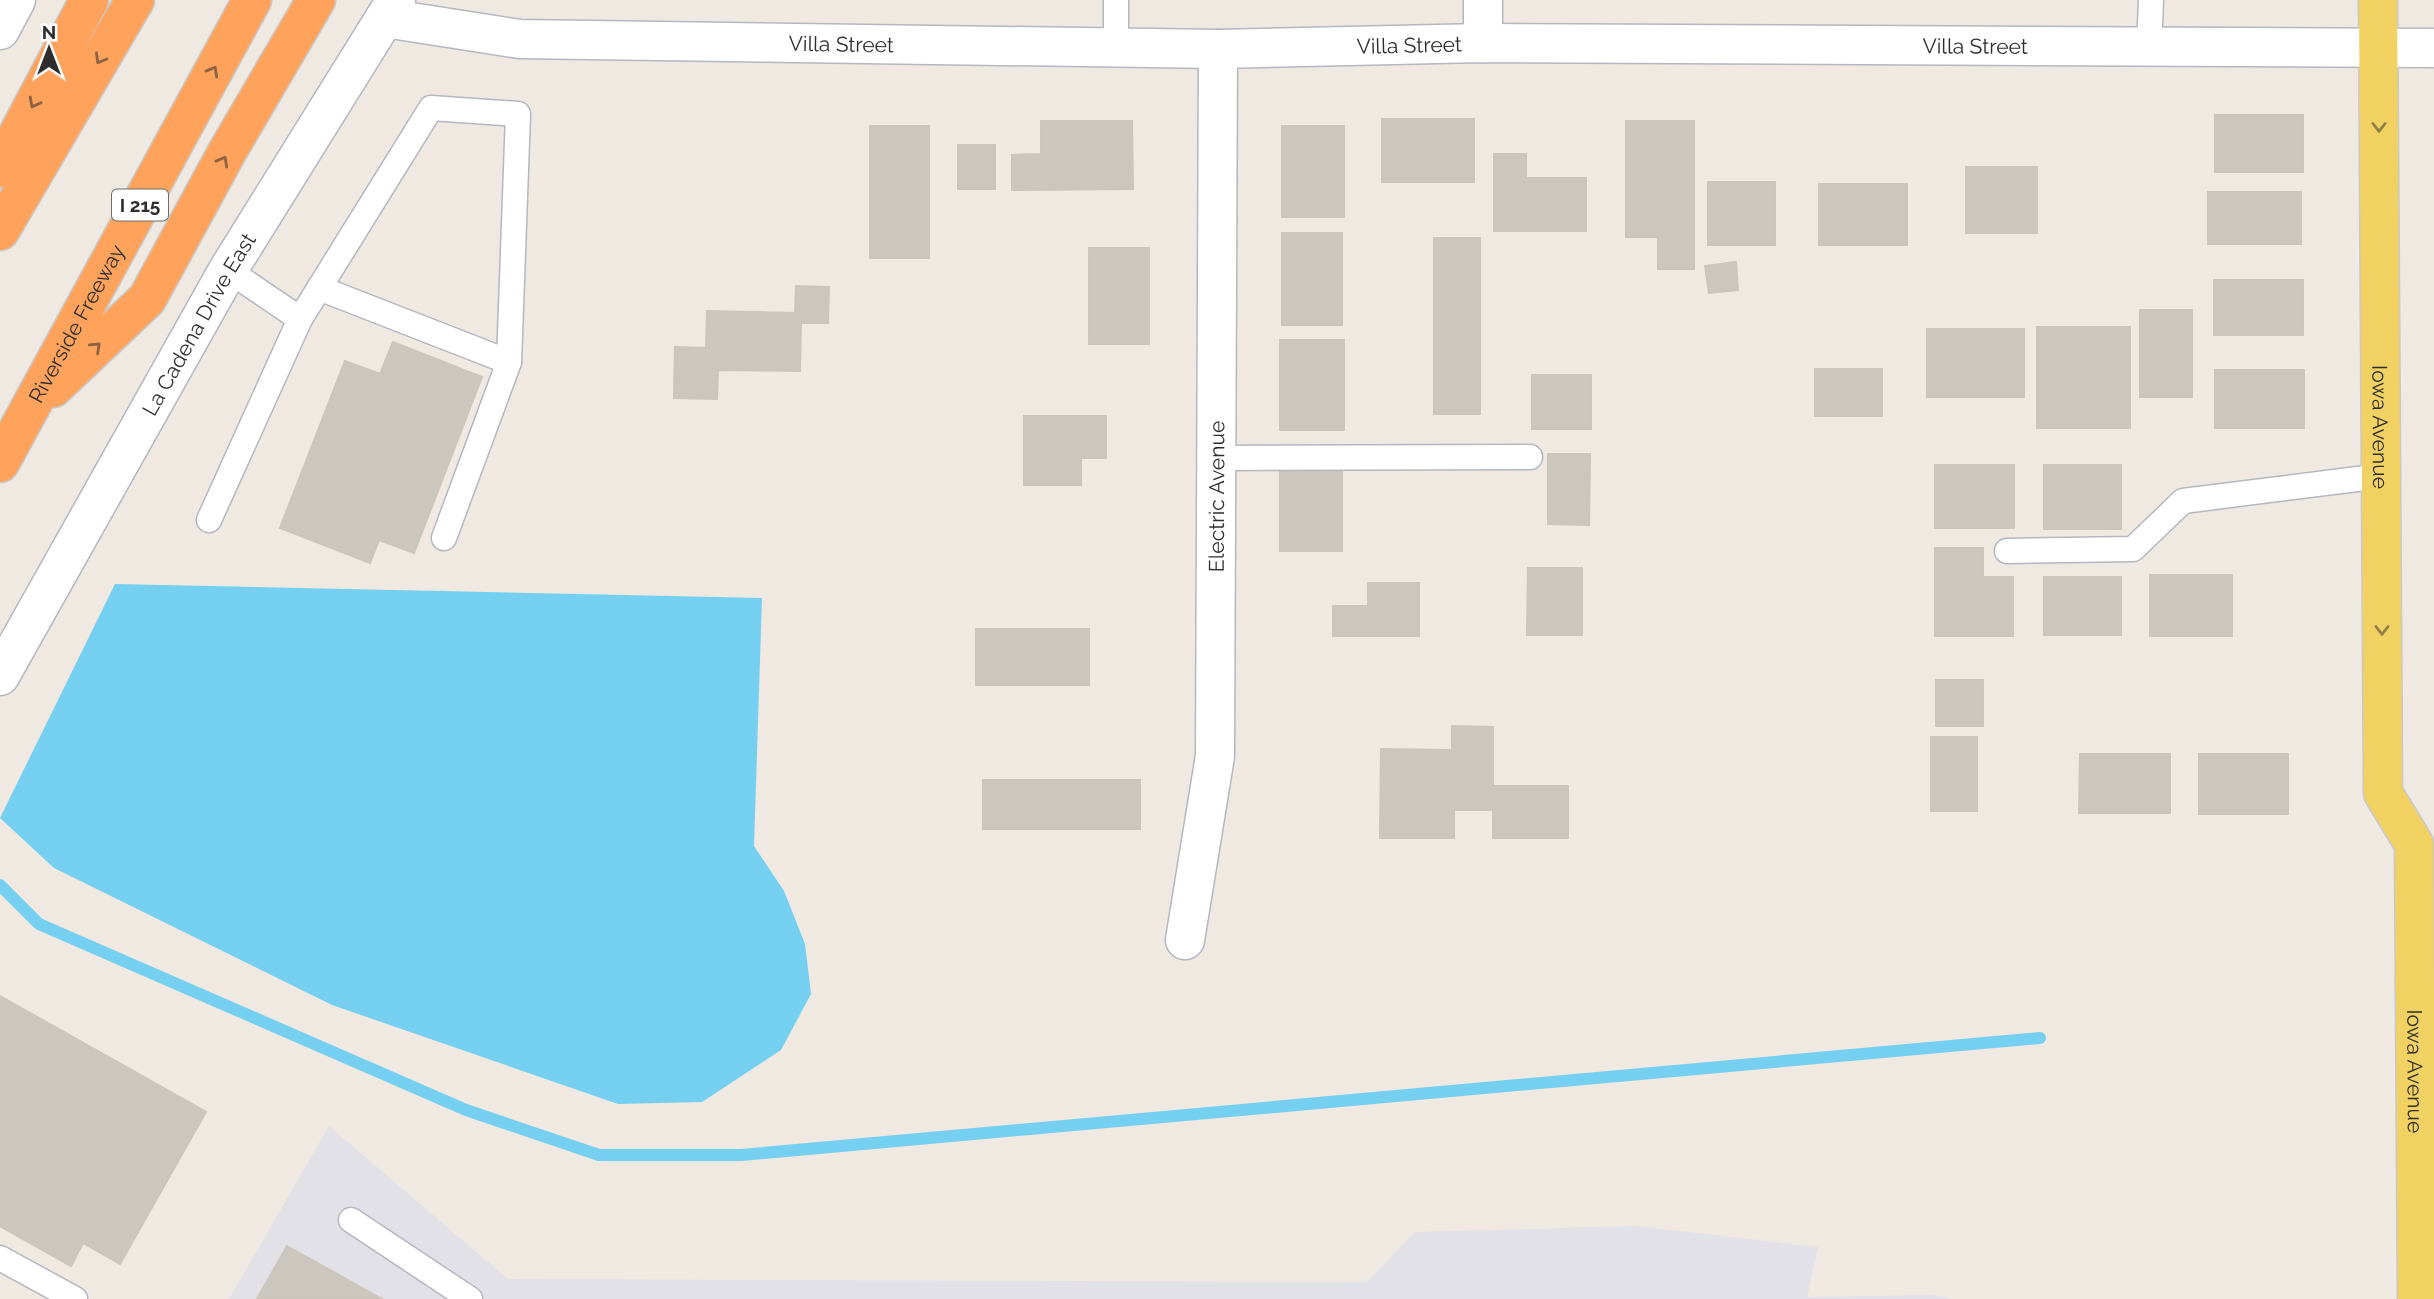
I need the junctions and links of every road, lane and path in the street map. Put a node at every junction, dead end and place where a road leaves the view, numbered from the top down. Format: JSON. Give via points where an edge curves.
{"nodes":[{"id":1,"x":89,"y":0,"type":"edge"},
{"id":2,"x":135,"y":0,"type":"edge"},
{"id":3,"x":251,"y":0,"type":"edge"},
{"id":4,"x":316,"y":0,"type":"edge"},
{"id":5,"x":1116,"y":0,"type":"edge"},
{"id":6,"x":1483,"y":0,"type":"edge"},
{"id":7,"x":2151,"y":0,"type":"edge"},
{"id":8,"x":2378,"y":0,"type":"edge"},
{"id":9,"x":391,"y":9,"type":"edge"},
{"id":10,"x":1483,"y":43,"type":"junction"},
{"id":11,"x":1116,"y":47,"type":"junction"},
{"id":12,"x":2149,"y":47,"type":"junction"},
{"id":13,"x":2379,"y":48,"type":"junction"},
{"id":14,"x":2434,"y":48,"type":"edge"},
{"id":15,"x":1218,"y":49,"type":"junction"},
{"id":16,"x":0,"y":168,"type":"edge"},
{"id":17,"x":0,"y":231,"type":"edge"},
{"id":18,"x":228,"y":270,"type":"junction"},
{"id":19,"x":319,"y":288,"type":"junction"},
{"id":20,"x":300,"y":318,"type":"junction"},
{"id":21,"x":509,"y":362,"type":"junction"},
{"id":22,"x":29,"y":411,"type":"junction"},
{"id":23,"x":1530,"y":457,"type":"dead end"},
{"id":24,"x":1217,"y":458,"type":"junction"},
{"id":25,"x":0,"y":463,"type":"edge"},
{"id":26,"x":2381,"y":476,"type":"junction"},
{"id":27,"x":209,"y":520,"type":"dead end"},
{"id":28,"x":444,"y":538,"type":"dead end"},
{"id":29,"x":2007,"y":551,"type":"dead end"},
{"id":30,"x":6,"y":666,"type":"edge"},
{"id":31,"x":2427,"y":837,"type":"edge"},
{"id":32,"x":1185,"y":940,"type":"dead end"},
{"id":33,"x":351,"y":1220,"type":"dead end"},
{"id":34,"x":0,"y":1258,"type":"edge"},
{"id":35,"x":75,"y":1299,"type":"edge"},
{"id":36,"x":470,"y":1299,"type":"edge"},
{"id":37,"x":2417,"y":1299,"type":"edge"}],
"edges":[{"from":1,"to":16,"type":"highway","one_way":true},
{"from":2,"to":17,"type":"highway","one_way":true},
{"from":22,"to":3,"type":"highway","name":"Riverside Freeway","number":"I 215","one_way":true},
{"from":22,"to":4,"type":"highway","one_way":true,"via":[[148,299]]},
{"from":5,"to":11,"type":"lane"},
{"from":6,"to":10,"type":"street"},
{"from":7,"to":12,"type":"lane"},
{"from":8,"to":13,"type":"main road","name":"Iowa Avenue"},
{"from":9,"to":11,"type":"street","name":"Villa Street","via":[[520,39]]},
{"from":9,"to":18,"type":"street","name":"La Cadena Drive East"},
{"from":10,"to":12,"type":"street","name":"Villa Street"},
{"from":10,"to":15,"type":"street","name":"Villa Street"},
{"from":11,"to":15,"type":"street","name":"Villa Street"},
{"from":12,"to":13,"type":"street","name":"Villa Street"},
{"from":13,"to":14,"type":"street","name":"Villa Street"},
{"from":13,"to":26,"type":"main road","name":"Iowa Avenue","one_way":true},
{"from":15,"to":24,"type":"street","name":"Electric Avenue"},
{"from":18,"to":20,"type":"lane"},
{"from":18,"to":30,"type":"street","name":"La Cadena Drive East"},
{"from":19,"to":20,"type":"lane"},
{"from":19,"to":21,"type":"lane"},
{"from":19,"to":21,"type":"lane","via":[[431,108],[518,114]]},
{"from":20,"to":27,"type":"lane"},
{"from":21,"to":28,"type":"lane"},
{"from":22,"to":25,"type":"highway","name":"Riverside Freeway","number":"I 215"},
{"from":23,"to":24,"type":"lane"},
{"from":24,"to":32,"type":"street","name":"Electric Avenue","via":[[1215,757]]},
{"from":26,"to":29,"type":"lane","via":[[2183,501],[2133,550]]},
{"from":26,"to":31,"type":"main road","name":"Iowa Avenue","one_way":true,"via":[[2383,793]]},
{"from":31,"to":37,"type":"main road","name":"Iowa Avenue","via":[[2415,999]]},
{"from":33,"to":36,"type":"lane"},
{"from":34,"to":35,"type":"lane"}]}
